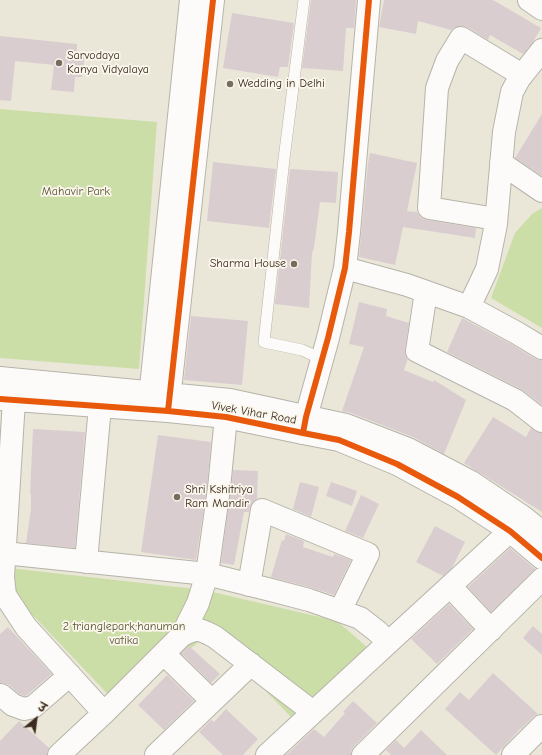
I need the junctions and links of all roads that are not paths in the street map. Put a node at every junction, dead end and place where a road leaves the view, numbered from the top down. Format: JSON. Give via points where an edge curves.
{"nodes":[{"id":1,"x":191,"y":0,"type":"edge"},
{"id":2,"x":213,"y":0,"type":"edge"},
{"id":3,"x":304,"y":0,"type":"edge"},
{"id":4,"x":369,"y":0,"type":"edge"},
{"id":5,"x":529,"y":0,"type":"edge"},
{"id":6,"x":542,"y":9,"type":"edge"},
{"id":7,"x":542,"y":50,"type":"edge"},
{"id":8,"x":522,"y":75,"type":"junction"},
{"id":9,"x":501,"y":163,"type":"junction"},
{"id":10,"x":542,"y":191,"type":"edge"},
{"id":11,"x":496,"y":219,"type":"junction"},
{"id":12,"x":345,"y":268,"type":"junction"},
{"id":13,"x":426,"y":292,"type":"junction"},
{"id":14,"x":469,"y":307,"type":"junction"},
{"id":15,"x":542,"y":348,"type":"edge"},
{"id":16,"x":322,"y":359,"type":"junction"},
{"id":17,"x":0,"y":378,"type":"edge"},
{"id":18,"x":7,"y":400,"type":"edge"},
{"id":19,"x":159,"y":402,"type":"junction"},
{"id":20,"x":100,"y":406,"type":"junction"},
{"id":21,"x":226,"y":417,"type":"junction"},
{"id":22,"x":542,"y":421,"type":"edge"},
{"id":23,"x":305,"y":425,"type":"junction"},
{"id":24,"x":5,"y":469,"type":"edge"},
{"id":25,"x":510,"y":532,"type":"junction"},
{"id":26,"x":542,"y":532,"type":"edge"},
{"id":27,"x":4,"y":553,"type":"junction"},
{"id":28,"x":542,"y":558,"type":"edge"},
{"id":29,"x":86,"y":562,"type":"junction"},
{"id":30,"x":207,"y":574,"type":"junction"},
{"id":31,"x":542,"y":579,"type":"edge"},
{"id":32,"x":249,"y":585,"type":"junction"},
{"id":33,"x":450,"y":586,"type":"junction"},
{"id":34,"x":340,"y":611,"type":"junction"},
{"id":35,"x":491,"y":630,"type":"junction"},
{"id":36,"x":182,"y":636,"type":"junction"},
{"id":37,"x":388,"y":643,"type":"junction"},
{"id":38,"x":164,"y":654,"type":"junction"},
{"id":39,"x":251,"y":664,"type":"junction"},
{"id":40,"x":70,"y":675,"type":"junction"},
{"id":41,"x":0,"y":696,"type":"edge"},
{"id":42,"x":212,"y":701,"type":"junction"},
{"id":43,"x":313,"y":712,"type":"junction"},
{"id":44,"x":104,"y":713,"type":"junction"},
{"id":45,"x":542,"y":726,"type":"edge"},
{"id":46,"x":65,"y":753,"type":"edge"},
{"id":47,"x":156,"y":755,"type":"edge"},
{"id":48,"x":267,"y":755,"type":"edge"},
{"id":49,"x":363,"y":755,"type":"edge"},
{"id":50,"x":513,"y":755,"type":"edge"}],
"edges":[{"from":1,"to":19,"type":"street"},
{"from":2,"to":19,"type":"street"},
{"from":3,"to":16,"type":"lane","via":[[264,342],[302,350]]},
{"from":4,"to":12,"type":"street"},
{"from":5,"to":6,"type":"street"},
{"from":7,"to":8,"type":"street"},
{"from":8,"to":9,"type":"street","via":[[512,92]]},
{"from":8,"to":11,"type":"street","via":[[461,38],[447,62],[437,88],[429,208]]},
{"from":9,"to":10,"type":"street"},
{"from":9,"to":11,"type":"street"},
{"from":11,"to":14,"type":"street","via":[[488,269]]},
{"from":12,"to":13,"type":"street"},
{"from":12,"to":16,"type":"street"},
{"from":13,"to":14,"type":"street"},
{"from":13,"to":22,"type":"street","via":[[417,351],[515,400]]},
{"from":14,"to":15,"type":"street"},
{"from":16,"to":23,"type":"street"},
{"from":17,"to":19,"type":"street","name":"Vivek Vihar Road"},
{"from":18,"to":20,"type":"street","name":"Vivek Vihar Road"},
{"from":18,"to":24,"type":"street"},
{"from":19,"to":20,"type":"street","name":"Vivek Vihar Road"},
{"from":19,"to":21,"type":"street","name":"Vivek Vihar Road"},
{"from":19,"to":23,"type":"street","name":"Vivek Vihar Road","via":[[230,400]]},
{"from":20,"to":29,"type":"street"},
{"from":21,"to":23,"type":"street","name":"Vivek Vihar Road"},
{"from":21,"to":30,"type":"street"},
{"from":23,"to":25,"type":"street","name":"Vivek Vihar Road","via":[[397,464],[458,497]]},
{"from":23,"to":26,"type":"street","name":"Vivek Vihar Road","via":[[346,425],[408,449],[472,482]]},
{"from":24,"to":27,"type":"street"},
{"from":25,"to":28,"type":"street","name":"Vivek Vihar Road"},
{"from":25,"to":33,"type":"street"},
{"from":27,"to":29,"type":"street"},
{"from":27,"to":40,"type":"street","via":[[5,595],[26,627]]},
{"from":29,"to":30,"type":"street"},
{"from":30,"to":32,"type":"street"},
{"from":30,"to":36,"type":"street","via":[[198,603]]},
{"from":31,"to":35,"type":"street"},
{"from":32,"to":34,"type":"street","via":[[309,600]]},
{"from":32,"to":34,"type":"street","via":[[262,510],[368,554]]},
{"from":33,"to":35,"type":"street"},
{"from":33,"to":37,"type":"street"},
{"from":34,"to":37,"type":"street","via":[[360,618]]},
{"from":35,"to":49,"type":"street"},
{"from":36,"to":38,"type":"street"},
{"from":36,"to":39,"type":"street","via":[[192,630],[201,630]]},
{"from":37,"to":43,"type":"street"},
{"from":38,"to":42,"type":"street"},
{"from":38,"to":44,"type":"street"},
{"from":39,"to":42,"type":"street"},
{"from":39,"to":43,"type":"street"},
{"from":40,"to":41,"type":"street","via":[[33,707],[24,709]]},
{"from":40,"to":44,"type":"street"},
{"from":42,"to":47,"type":"street"},
{"from":43,"to":48,"type":"street"},
{"from":44,"to":46,"type":"street"},
{"from":45,"to":50,"type":"street"}]}
